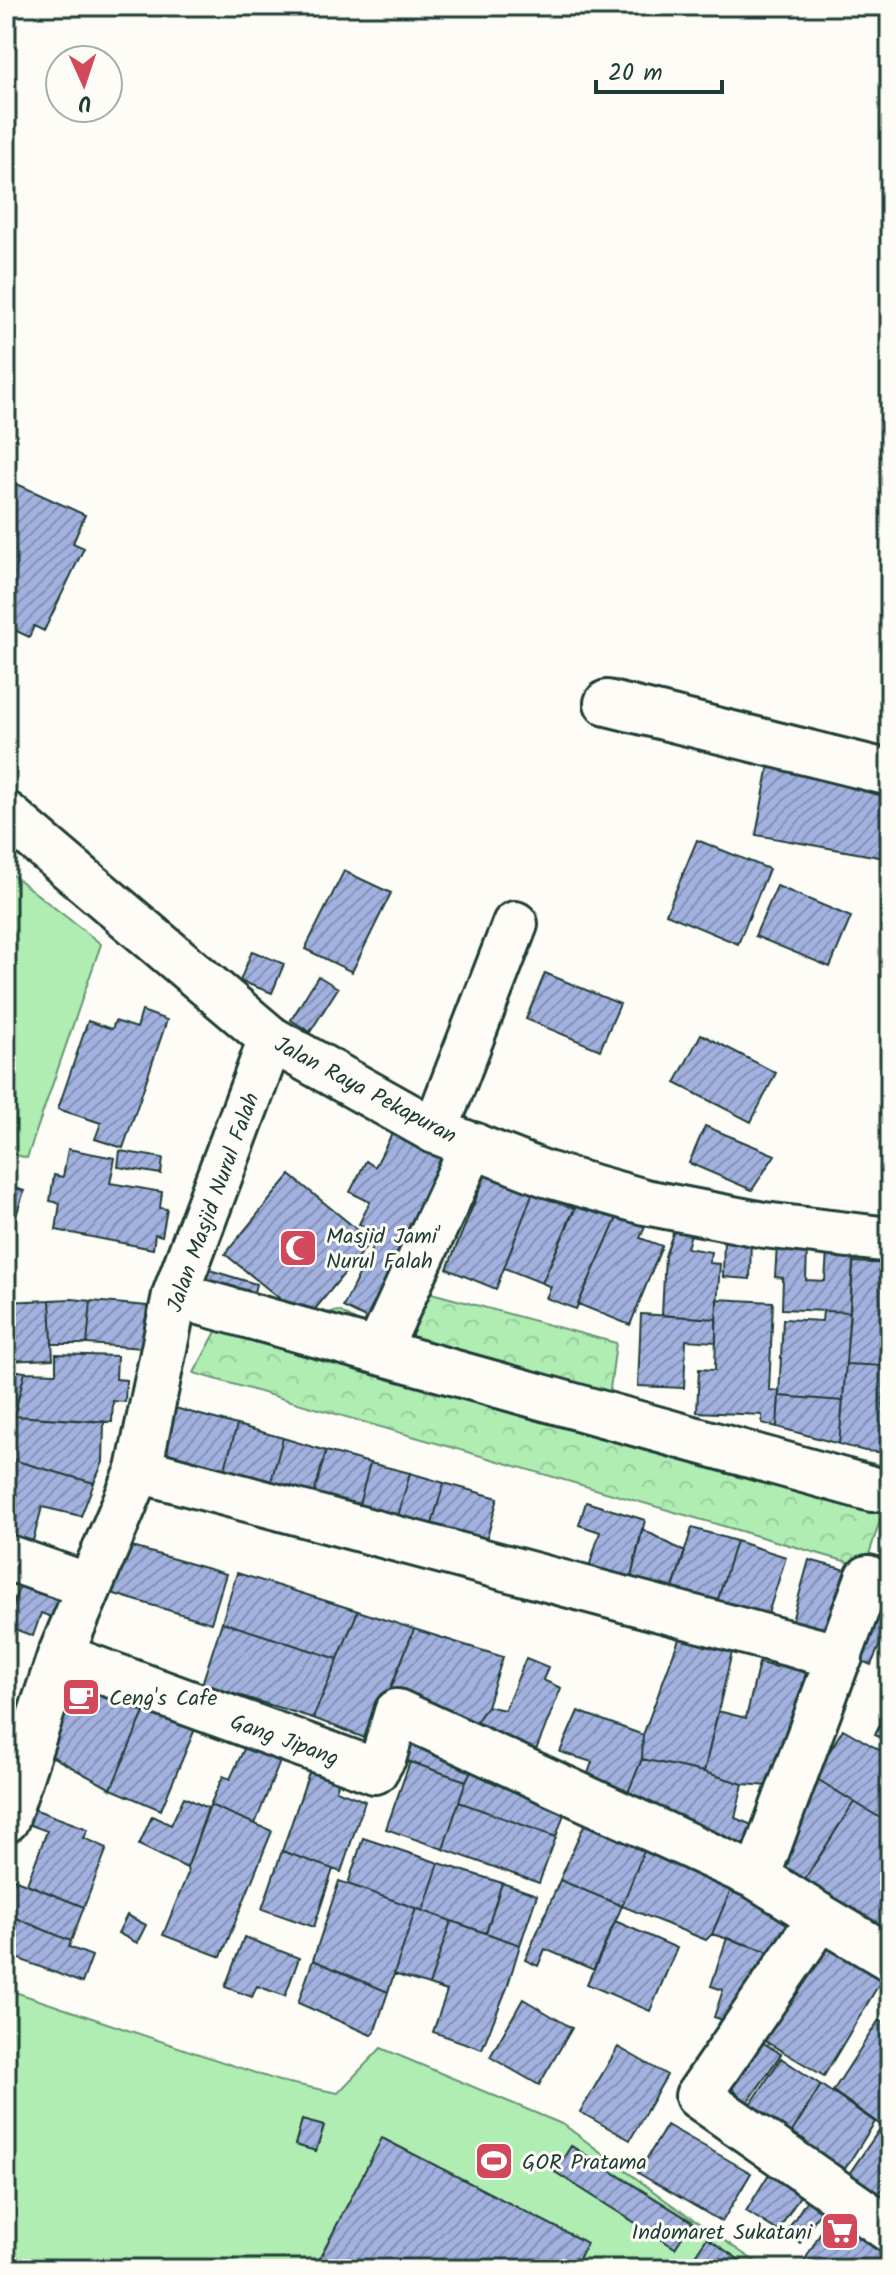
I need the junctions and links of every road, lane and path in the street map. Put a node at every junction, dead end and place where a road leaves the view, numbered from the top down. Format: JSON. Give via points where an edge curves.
{"nodes":[{"id":1,"x":607,"y":703,"type":"dead end"},
{"id":2,"x":890,"y":773,"type":"edge"},
{"id":3,"x":6,"y":814,"type":"edge"},
{"id":4,"x":515,"y":924,"type":"dead end"},
{"id":5,"x":271,"y":1039,"type":"junction"},
{"id":6,"x":454,"y":1138,"type":"junction"},
{"id":7,"x":890,"y":1240,"type":"edge"},
{"id":8,"x":175,"y":1295,"type":"junction"},
{"id":9,"x":378,"y":1351,"type":"junction"},
{"id":10,"x":139,"y":1470,"type":"junction"},
{"id":11,"x":872,"y":1489,"type":"dead end"},
{"id":12,"x":6,"y":1557,"type":"edge"},
{"id":13,"x":868,"y":1578,"type":"dead end"},
{"id":14,"x":89,"y":1586,"type":"junction"},
{"id":15,"x":60,"y":1656,"type":"junction"},
{"id":16,"x":840,"y":1657,"type":"junction"},
{"id":17,"x":6,"y":1820,"type":"edge"},
{"id":18,"x":757,"y":1877,"type":"junction"},
{"id":19,"x":821,"y":1917,"type":"junction"},
{"id":20,"x":890,"y":1958,"type":"edge"},
{"id":21,"x":890,"y":2230,"type":"edge"}],
"edges":[{"from":1,"to":2,"type":"street"},
{"from":3,"to":5,"type":"street","name":"Jalan Raya Pekapuran"},
{"from":4,"to":6,"type":"street"},
{"from":5,"to":6,"type":"street","name":"Jalan Raya Pekapuran"},
{"from":5,"to":8,"type":"street","name":"Jalan Masjid Nurul Falah"},
{"from":6,"to":7,"type":"street","name":"Jalan Raya Pekapuran","via":[[546,1174],[645,1202],[764,1225]]},
{"from":6,"to":9,"type":"street"},
{"from":8,"to":9,"type":"street"},
{"from":8,"to":10,"type":"street","name":"Jalan Masjid Nurul Falah"},
{"from":9,"to":11,"type":"street"},
{"from":10,"to":14,"type":"street","name":"Jalan Masjid Nurul Falah"},
{"from":10,"to":16,"type":"street"},
{"from":12,"to":14,"type":"street"},
{"from":13,"to":16,"type":"street"},
{"from":14,"to":15,"type":"street","name":"Jalan Masjid Nurul Falah"},
{"from":15,"to":17,"type":"street","name":"Jalan Masjid Nurul Falah"},
{"from":15,"to":18,"type":"street","name":"Gang Jipang","via":[[375,1771],[397,1712]]},
{"from":16,"to":18,"type":"street"},
{"from":18,"to":19,"type":"street"},
{"from":19,"to":20,"type":"street"},
{"from":19,"to":21,"type":"street","via":[[698,2096]]}]}
